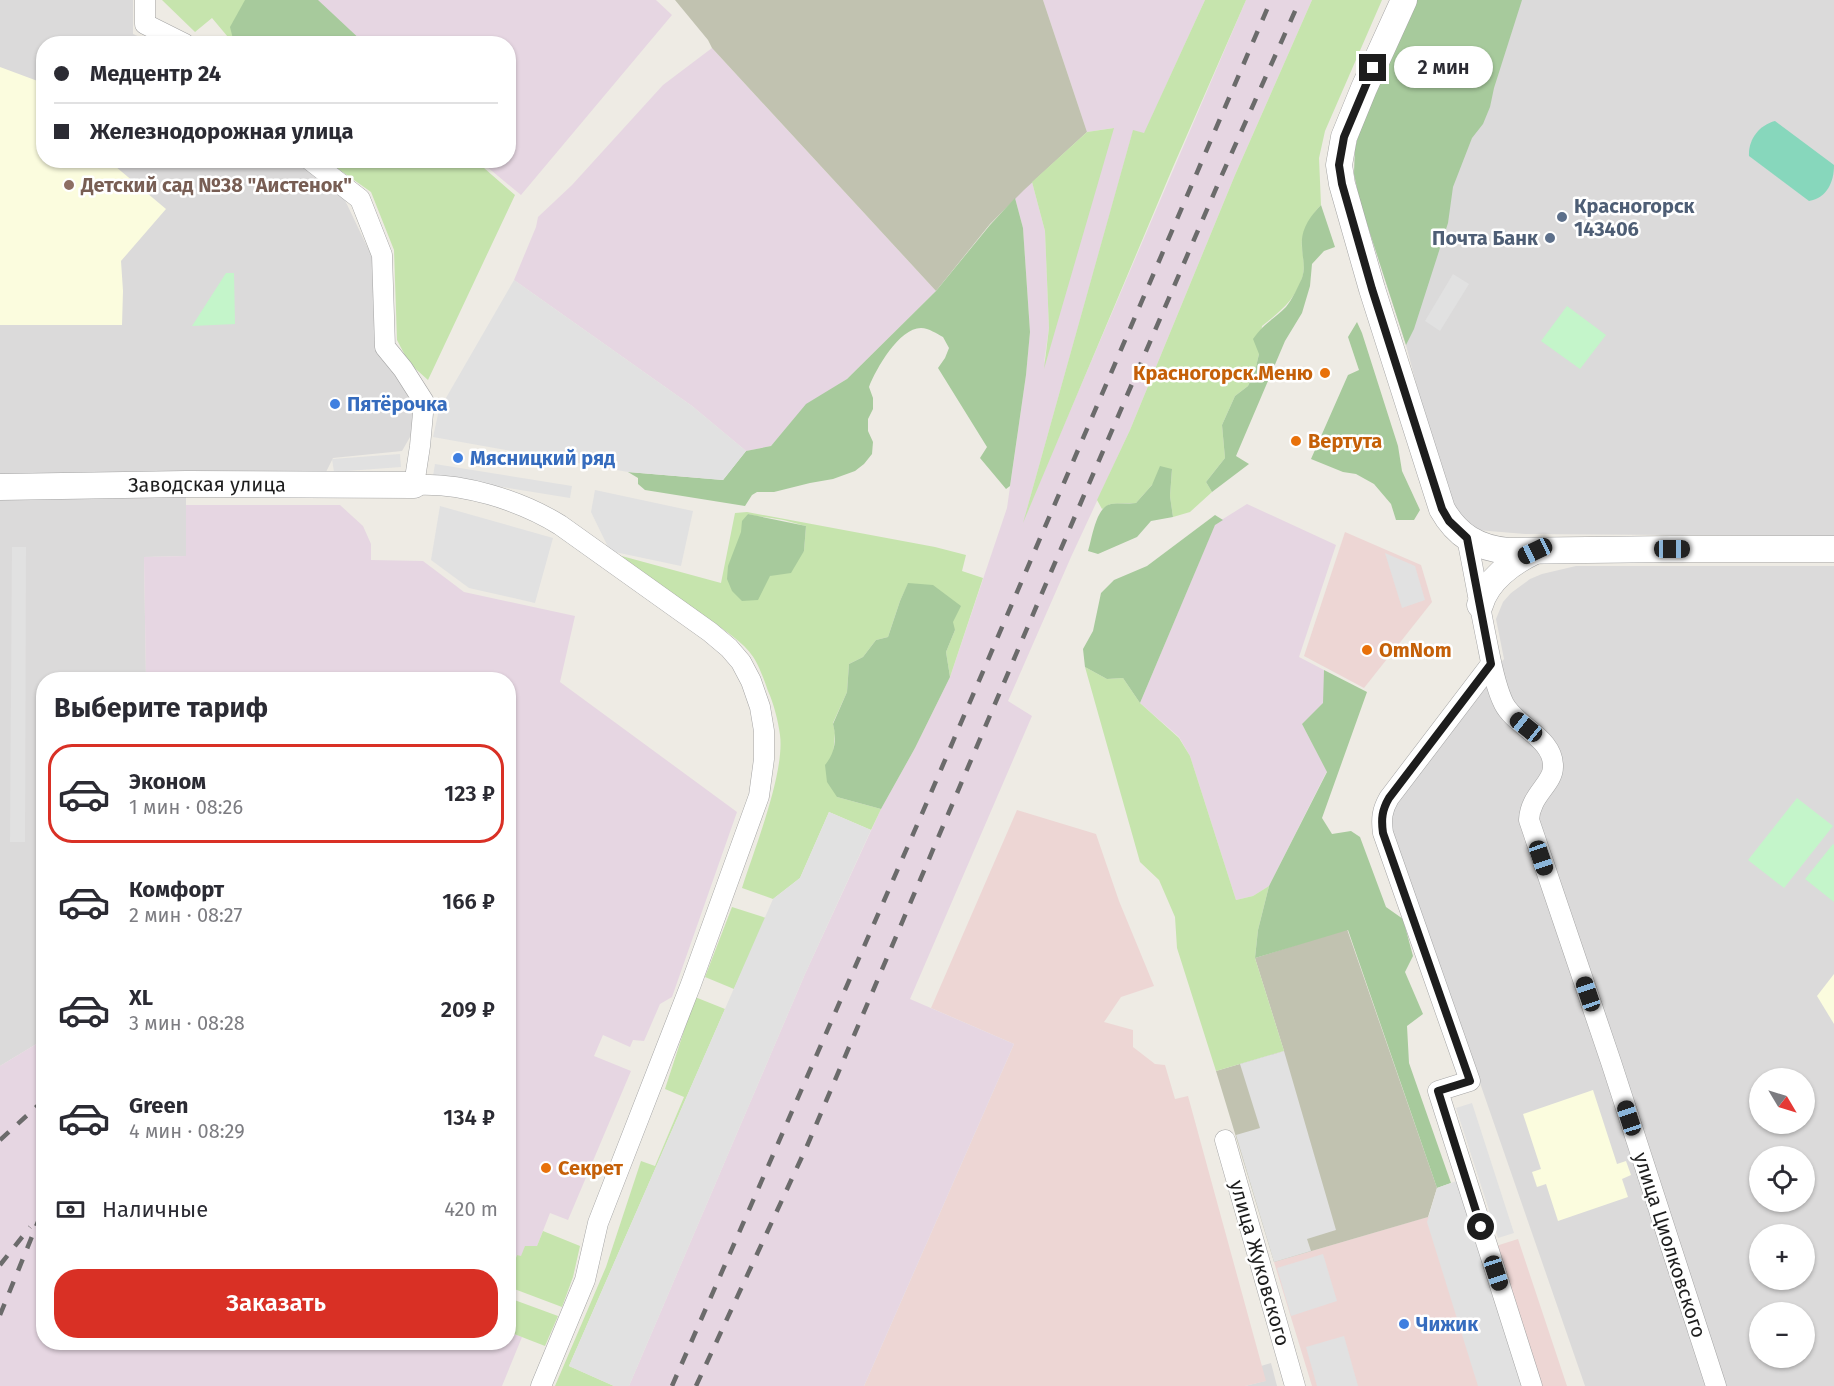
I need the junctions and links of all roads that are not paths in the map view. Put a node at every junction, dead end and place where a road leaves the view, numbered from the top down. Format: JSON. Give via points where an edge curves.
{"nodes":[{"id":1,"x":145,"y":0,"type":"edge"},
{"id":2,"x":1404,"y":0,"type":"edge"},
{"id":3,"x":168,"y":36,"type":"edge"},
{"id":4,"x":320,"y":168,"type":"edge"},
{"id":5,"x":414,"y":485,"type":"junction"},
{"id":6,"x":0,"y":487,"type":"edge"},
{"id":7,"x":1467,"y":538,"type":"junction"},
{"id":8,"x":1834,"y":549,"type":"edge"},
{"id":9,"x":1535,"y":551,"type":"junction"},
{"id":10,"x":1480,"y":605,"type":"junction"},
{"id":11,"x":1491,"y":664,"type":"junction"},
{"id":12,"x":1225,"y":1140,"type":"dead end"},
{"id":13,"x":541,"y":1386,"type":"edge"},
{"id":14,"x":1295,"y":1386,"type":"edge"},
{"id":15,"x":1532,"y":1386,"type":"edge"},
{"id":16,"x":1716,"y":1386,"type":"edge"}],
"edges":[{"from":1,"to":3,"type":"street","via":[[145,24]]},
{"from":2,"to":7,"type":"street","via":[[1351,119],[1339,165],[1369,277],[1442,509]]},
{"from":4,"to":5,"type":"street","via":[[360,200],[382,255],[385,347],[424,402]]},
{"from":5,"to":6,"type":"street","name":"Заводская улица"},
{"from":5,"to":13,"type":"street","via":[[447,487],[513,501],[579,537],[729,648],[751,681],[764,731],[759,796],[598,1223],[585,1280]]},
{"from":7,"to":9,"type":"street","via":[[1491,549]]},
{"from":7,"to":10,"type":"street","name":"улица Циолковского"},
{"from":8,"to":9,"type":"street"},
{"from":9,"to":10,"type":"street","via":[[1499,576],[1483,594]]},
{"from":10,"to":11,"type":"street","name":"улица Циолковского"},
{"from":11,"to":15,"type":"street","via":[[1389,798],[1382,822],[1470,1081],[1438,1091]]},
{"from":11,"to":16,"type":"street","name":"улица Циолковского","via":[[1510,715],[1541,740],[1551,754],[1554,769],[1534,799],[1529,820]]},
{"from":12,"to":14,"type":"street","name":"улица Жуковского"}]}
